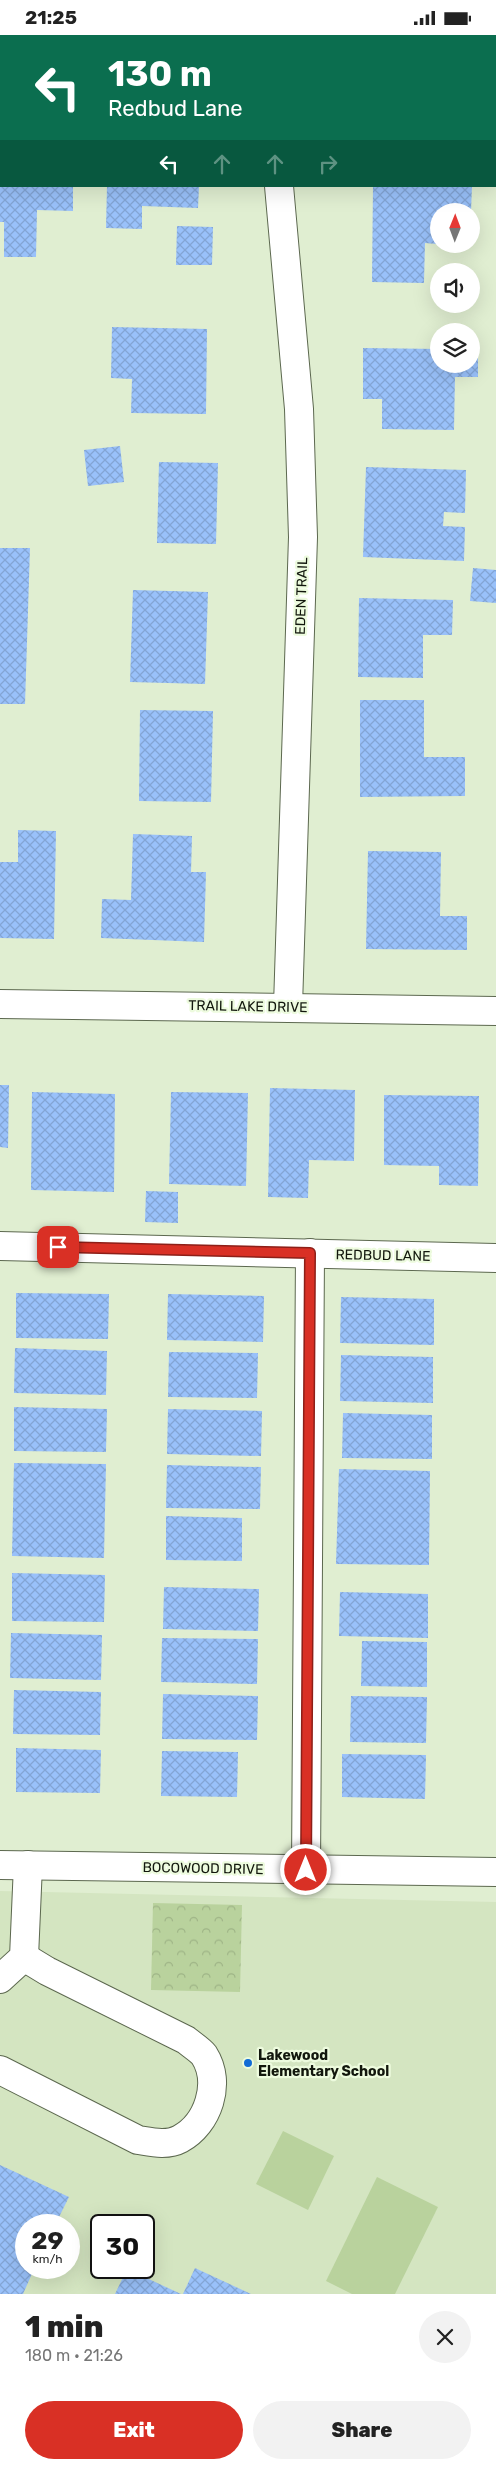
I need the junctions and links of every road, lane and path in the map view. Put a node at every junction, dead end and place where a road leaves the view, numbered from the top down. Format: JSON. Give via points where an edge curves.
{"nodes":[{"id":1,"x":279,"y":187,"type":"edge"},
{"id":2,"x":0,"y":1004,"type":"edge"},
{"id":3,"x":288,"y":1006,"type":"junction"},
{"id":4,"x":496,"y":1011,"type":"edge"},
{"id":5,"x":0,"y":1246,"type":"edge"},
{"id":6,"x":310,"y":1253,"type":"junction"},
{"id":7,"x":496,"y":1258,"type":"edge"},
{"id":8,"x":0,"y":1865,"type":"edge"},
{"id":9,"x":28,"y":1865,"type":"junction"},
{"id":10,"x":306,"y":1870,"type":"junction"},
{"id":11,"x":496,"y":1872,"type":"edge"},
{"id":12,"x":24,"y":1957,"type":"junction"},
{"id":13,"x":0,"y":1979,"type":"edge"},
{"id":14,"x":0,"y":2070,"type":"edge"}],
"edges":[{"from":1,"to":3,"type":"street","name":"EDEN TRAIL","via":[[299,409],[303,537]]},
{"from":2,"to":3,"type":"street","name":"TRAIL LAKE DRIVE"},
{"from":3,"to":4,"type":"street","name":"TRAIL LAKE DRIVE"},
{"from":5,"to":6,"type":"street","name":"REDBUD LANE"},
{"from":6,"to":7,"type":"street","name":"REDBUD LANE"},
{"from":6,"to":10,"type":"street"},
{"from":8,"to":9,"type":"street","name":"BOCOWOOD DRIVE"},
{"from":9,"to":10,"type":"street","name":"BOCOWOOD DRIVE"},
{"from":9,"to":12,"type":"street"},
{"from":10,"to":11,"type":"street","name":"BOCOWOOD DRIVE"},
{"from":12,"to":13,"type":"street"},
{"from":12,"to":14,"type":"street","via":[[186,2040],[203,2055],[211,2073],[212,2094],[209,2107],[194,2127],[179,2139],[160,2143],[138,2140]]}]}
